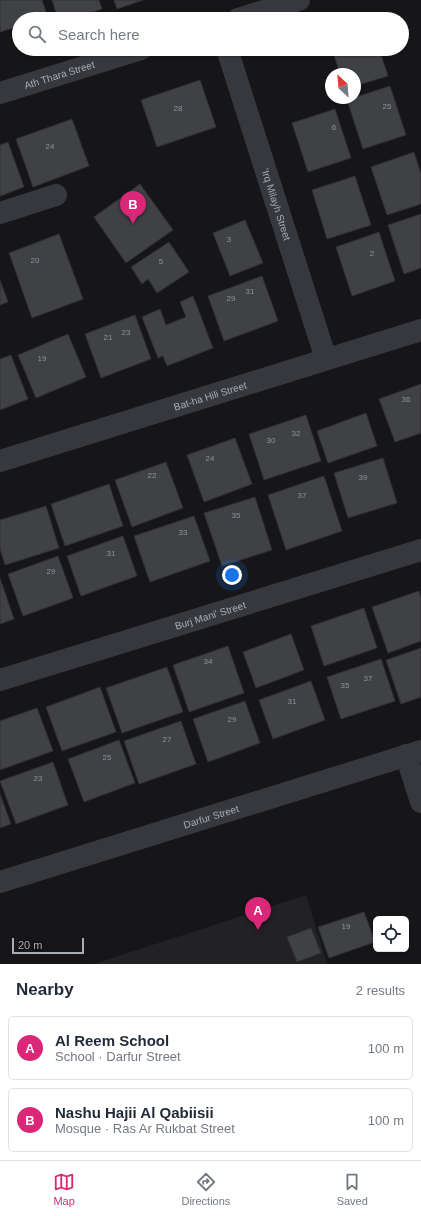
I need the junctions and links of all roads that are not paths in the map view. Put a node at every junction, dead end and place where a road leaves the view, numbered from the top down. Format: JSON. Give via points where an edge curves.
{"nodes":[{"id":1,"x":299,"y":0,"type":"edge"},
{"id":2,"x":260,"y":12,"type":"edge"},
{"id":3,"x":119,"y":56,"type":"edge"},
{"id":4,"x":230,"y":56,"type":"edge"},
{"id":5,"x":0,"y":93,"type":"edge"},
{"id":6,"x":56,"y":195,"type":"dead end"},
{"id":7,"x":0,"y":213,"type":"edge"},
{"id":8,"x":421,"y":330,"type":"edge"},
{"id":9,"x":326,"y":359,"type":"junction"},
{"id":10,"x":0,"y":461,"type":"edge"},
{"id":11,"x":421,"y":550,"type":"edge"},
{"id":12,"x":0,"y":680,"type":"edge"},
{"id":13,"x":414,"y":753,"type":"edge"},
{"id":14,"x":421,"y":802,"type":"edge"},
{"id":15,"x":0,"y":882,"type":"edge"}],
"edges":[{"from":1,"to":2,"type":"street"},
{"from":3,"to":5,"type":"street","name":"Ath Thara Street"},
{"from":4,"to":9,"type":"street","name":"'Irq Milayh Street"},
{"from":6,"to":7,"type":"street"},
{"from":8,"to":9,"type":"street","name":"Bat-ha Hili Street"},
{"from":9,"to":10,"type":"street","name":"Bat-ha Hili Street"},
{"from":11,"to":12,"type":"street","name":"Burj Mani' Street"},
{"from":13,"to":14,"type":"street"},
{"from":13,"to":15,"type":"street","name":"Darfur Street"}]}
